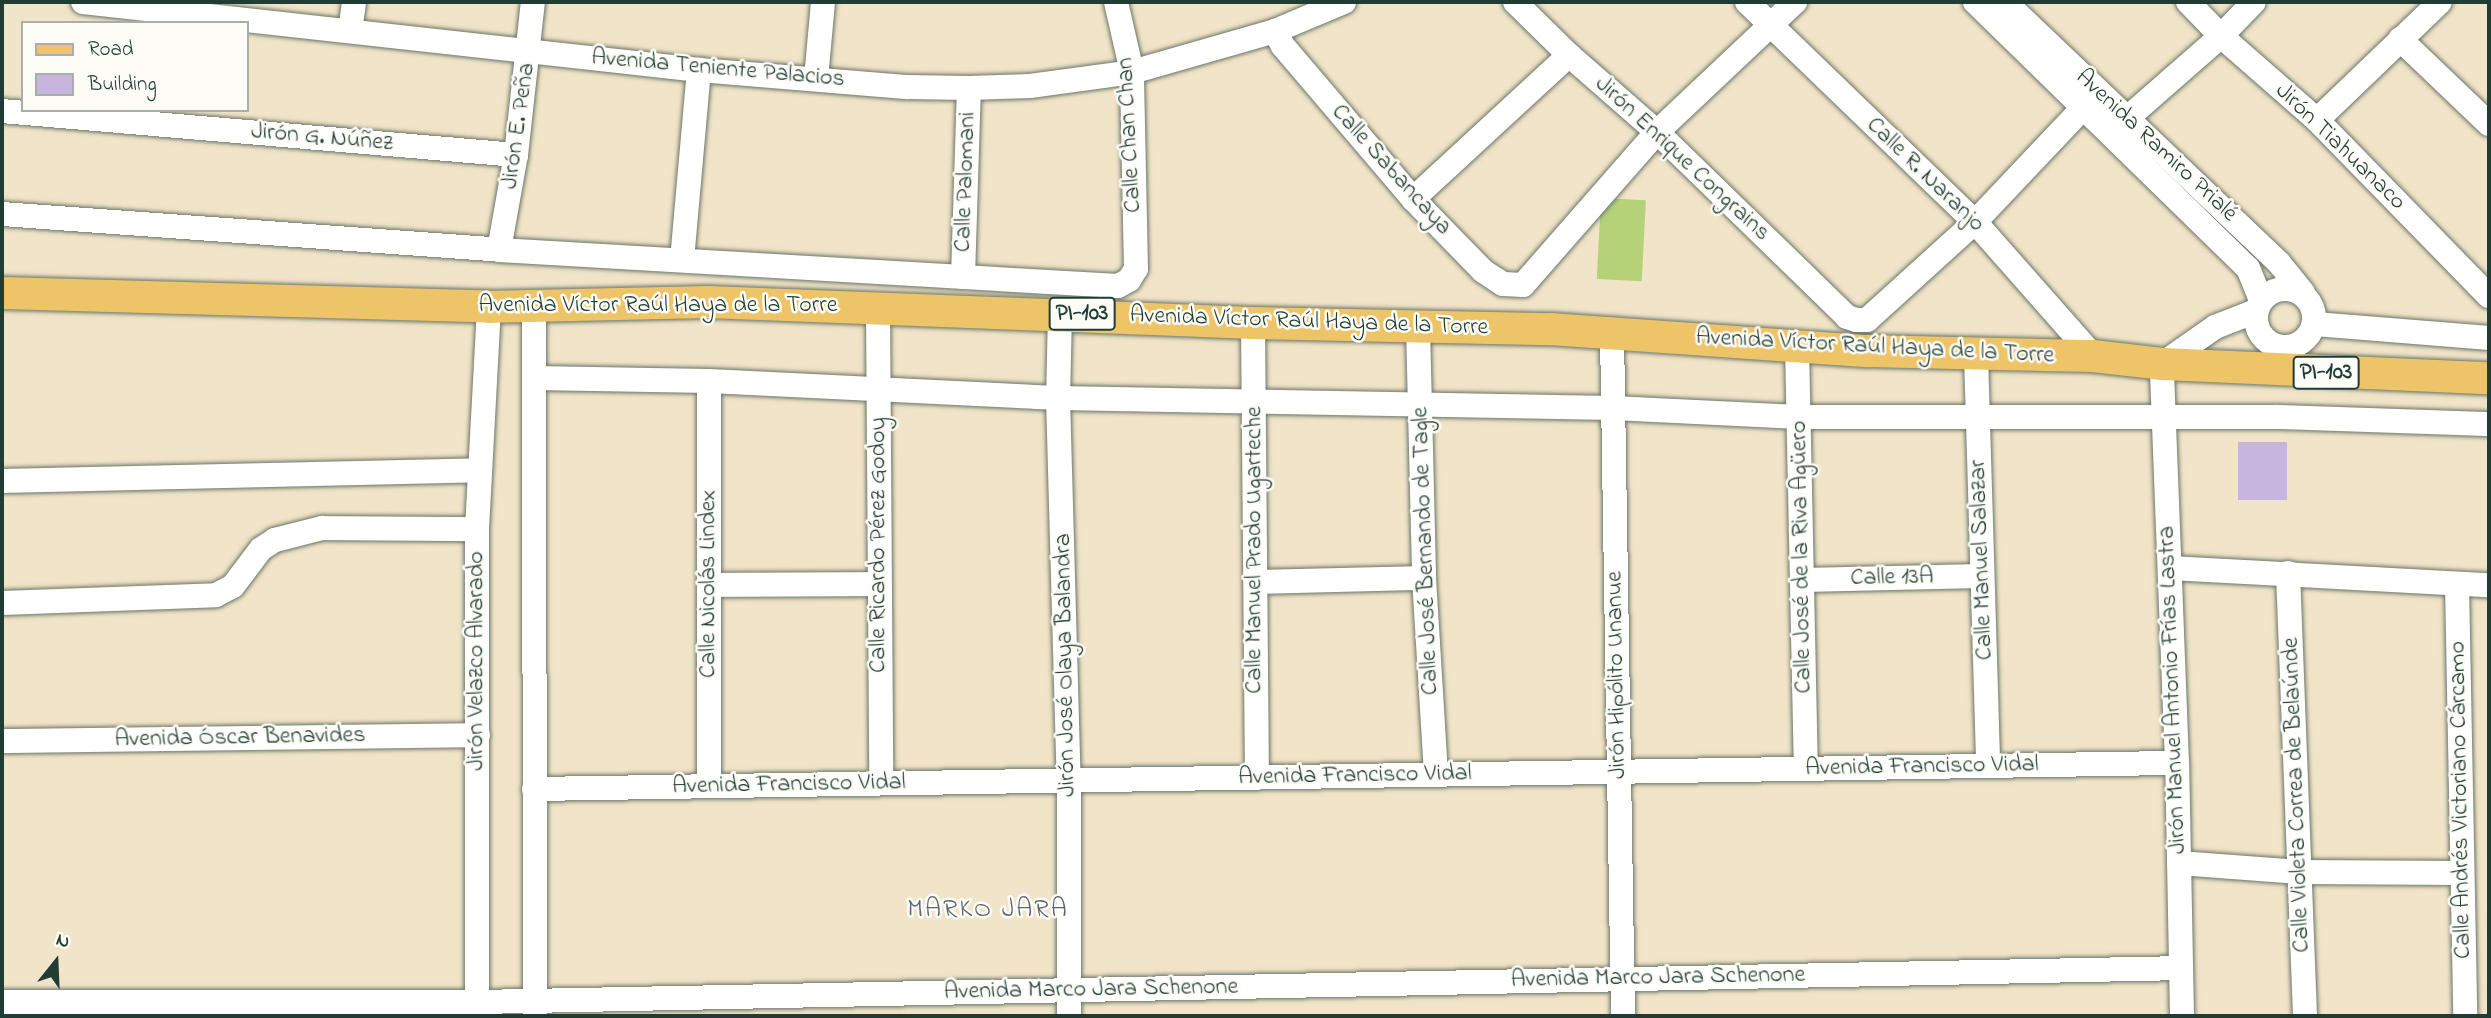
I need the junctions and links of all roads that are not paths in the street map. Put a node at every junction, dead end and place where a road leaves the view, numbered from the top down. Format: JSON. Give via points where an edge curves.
{"nodes":[{"id":1,"x":83,"y":2,"type":"edge"},
{"id":2,"x":354,"y":2,"type":"edge"},
{"id":3,"x":533,"y":2,"type":"edge"},
{"id":4,"x":823,"y":2,"type":"edge"},
{"id":5,"x":1116,"y":2,"type":"edge"},
{"id":6,"x":1344,"y":2,"type":"edge"},
{"id":7,"x":1515,"y":2,"type":"edge"},
{"id":8,"x":1747,"y":2,"type":"edge"},
{"id":9,"x":1795,"y":2,"type":"edge"},
{"id":10,"x":1975,"y":2,"type":"edge"},
{"id":11,"x":2005,"y":2,"type":"edge"},
{"id":12,"x":2188,"y":2,"type":"edge"},
{"id":13,"x":2254,"y":2,"type":"edge"},
{"id":14,"x":2440,"y":2,"type":"edge"},
{"id":15,"x":1770,"y":25,"type":"junction"},
{"id":16,"x":350,"y":31,"type":"junction"},
{"id":17,"x":1275,"y":31,"type":"junction"},
{"id":18,"x":2221,"y":36,"type":"junction"},
{"id":19,"x":2400,"y":39,"type":"junction"},
{"id":20,"x":529,"y":50,"type":"junction"},
{"id":21,"x":1569,"y":55,"type":"junction"},
{"id":22,"x":699,"y":70,"type":"junction"},
{"id":23,"x":1132,"y":72,"type":"junction"},
{"id":24,"x":816,"y":79,"type":"junction"},
{"id":25,"x":969,"y":88,"type":"junction"},
{"id":26,"x":2090,"y":100,"type":"junction"},
{"id":27,"x":2,"y":111,"type":"edge"},
{"id":28,"x":2317,"y":120,"type":"junction"},
{"id":29,"x":2489,"y":124,"type":"edge"},
{"id":30,"x":2119,"y":126,"type":"junction"},
{"id":31,"x":1657,"y":132,"type":"junction"},
{"id":32,"x":516,"y":155,"type":"junction"},
{"id":33,"x":1413,"y":199,"type":"junction"},
{"id":34,"x":2,"y":214,"type":"edge"},
{"id":35,"x":1975,"y":222,"type":"junction"},
{"id":36,"x":499,"y":250,"type":"junction"},
{"id":37,"x":682,"y":260,"type":"junction"},
{"id":38,"x":963,"y":276,"type":"junction"},
{"id":39,"x":2,"y":293,"type":"edge"},
{"id":40,"x":2302,"y":293,"type":"junction"},
{"id":41,"x":2489,"y":296,"type":"edge"},
{"id":42,"x":489,"y":307,"type":"junction"},
{"id":43,"x":534,"y":307,"type":"junction"},
{"id":44,"x":878,"y":307,"type":"junction"},
{"id":45,"x":1060,"y":313,"type":"junction"},
{"id":46,"x":2259,"y":315,"type":"junction"},
{"id":47,"x":1253,"y":323,"type":"junction"},
{"id":48,"x":1418,"y":327,"type":"junction"},
{"id":49,"x":2312,"y":329,"type":"junction"},
{"id":50,"x":1612,"y":333,"type":"junction"},
{"id":51,"x":2489,"y":338,"type":"edge"},
{"id":52,"x":1797,"y":346,"type":"junction"},
{"id":53,"x":1976,"y":355,"type":"junction"},
{"id":54,"x":2094,"y":356,"type":"junction"},
{"id":55,"x":2162,"y":364,"type":"junction"},
{"id":56,"x":2258,"y":368,"type":"junction"},
{"id":57,"x":2308,"y":372,"type":"junction"},
{"id":58,"x":534,"y":378,"type":"junction"},
{"id":59,"x":2489,"y":378,"type":"edge"},
{"id":60,"x":709,"y":381,"type":"junction"},
{"id":61,"x":878,"y":390,"type":"junction"},
{"id":62,"x":1058,"y":398,"type":"junction"},
{"id":63,"x":1254,"y":403,"type":"junction"},
{"id":64,"x":1420,"y":405,"type":"junction"},
{"id":65,"x":1613,"y":408,"type":"junction"},
{"id":66,"x":1799,"y":417,"type":"junction"},
{"id":67,"x":2164,"y":417,"type":"junction"},
{"id":68,"x":1978,"y":418,"type":"junction"},
{"id":69,"x":2489,"y":424,"type":"edge"},
{"id":70,"x":481,"y":470,"type":"junction"},
{"id":71,"x":2,"y":481,"type":"edge"},
{"id":72,"x":477,"y":529,"type":"junction"},
{"id":73,"x":2170,"y":568,"type":"junction"},
{"id":74,"x":2288,"y":573,"type":"junction"},
{"id":75,"x":1982,"y":576,"type":"junction"},
{"id":76,"x":1424,"y":578,"type":"junction"},
{"id":77,"x":1802,"y":580,"type":"junction"},
{"id":78,"x":1257,"y":582,"type":"junction"},
{"id":79,"x":879,"y":584,"type":"junction"},
{"id":80,"x":2457,"y":584,"type":"junction"},
{"id":81,"x":2489,"y":584,"type":"edge"},
{"id":82,"x":709,"y":585,"type":"junction"},
{"id":83,"x":2,"y":604,"type":"edge"},
{"id":84,"x":478,"y":735,"type":"junction"},
{"id":85,"x":2,"y":741,"type":"edge"},
{"id":86,"x":2177,"y":763,"type":"junction"},
{"id":87,"x":1988,"y":766,"type":"junction"},
{"id":88,"x":1806,"y":769,"type":"junction"},
{"id":89,"x":1618,"y":772,"type":"junction"},
{"id":90,"x":1436,"y":775,"type":"junction"},
{"id":91,"x":1257,"y":778,"type":"junction"},
{"id":92,"x":1069,"y":780,"type":"junction"},
{"id":93,"x":881,"y":783,"type":"junction"},
{"id":94,"x":709,"y":786,"type":"junction"},
{"id":95,"x":534,"y":789,"type":"junction"},
{"id":96,"x":2179,"y":863,"type":"junction"},
{"id":97,"x":2301,"y":872,"type":"junction"},
{"id":98,"x":2461,"y":873,"type":"junction"},
{"id":99,"x":2180,"y":968,"type":"junction"},
{"id":100,"x":1622,"y":979,"type":"junction"},
{"id":101,"x":1069,"y":990,"type":"junction"},
{"id":102,"x":2,"y":1002,"type":"edge"},
{"id":103,"x":187,"y":1009,"type":"edge"},
{"id":104,"x":477,"y":1009,"type":"edge"},
{"id":105,"x":535,"y":1009,"type":"edge"},
{"id":106,"x":1069,"y":1016,"type":"edge"},
{"id":107,"x":1623,"y":1016,"type":"edge"},
{"id":108,"x":2182,"y":1016,"type":"edge"},
{"id":109,"x":2305,"y":1016,"type":"edge"},
{"id":110,"x":2465,"y":1016,"type":"edge"}],
"edges":[{"from":1,"to":16,"type":"street","name":"Avenida Teniente Palacios"},
{"from":2,"to":16,"type":"street"},
{"from":3,"to":20,"type":"street","name":"Jirón E. Peña"},
{"from":4,"to":24,"type":"street"},
{"from":5,"to":23,"type":"street","name":"Calle Chan Chan"},
{"from":6,"to":17,"type":"street","name":"Avenida Teniente Palacios"},
{"from":7,"to":21,"type":"street","name":"Jirón Enrique Congrains"},
{"from":8,"to":15,"type":"street","name":"Calle R. Naranjo"},
{"from":9,"to":15,"type":"street"},
{"from":10,"to":26,"type":"street","name":"Avenida Ramiro Prialé"},
{"from":11,"to":26,"type":"street","name":"Avenida Ramiro Prialé"},
{"from":12,"to":18,"type":"street","name":"Jirón Tiahuanaco"},
{"from":13,"to":18,"type":"street"},
{"from":14,"to":19,"type":"street"},
{"from":15,"to":31,"type":"street"},
{"from":15,"to":35,"type":"street","name":"Calle R. Naranjo"},
{"from":16,"to":20,"type":"street","name":"Avenida Teniente Palacios"},
{"from":17,"to":23,"type":"street","name":"Avenida Teniente Palacios"},
{"from":17,"to":33,"type":"street","name":"Calle Sabancaya"},
{"from":18,"to":28,"type":"street","name":"Jirón Tiahuanaco"},
{"from":18,"to":30,"type":"street"},
{"from":19,"to":28,"type":"street"},
{"from":19,"to":29,"type":"street"},
{"from":20,"to":22,"type":"street","name":"Avenida Teniente Palacios"},
{"from":20,"to":32,"type":"street","name":"Jirón E. Peña"},
{"from":21,"to":31,"type":"street","name":"Jirón Enrique Congrains"},
{"from":21,"to":33,"type":"street"},
{"from":22,"to":24,"type":"street","name":"Avenida Teniente Palacios"},
{"from":22,"to":37,"type":"street"},
{"from":23,"to":25,"type":"street","name":"Avenida Teniente Palacios","via":[[1030,86]]},
{"from":23,"to":38,"type":"street","name":"Calle Chan Chan","via":[[1136,269],[1129,280],[1118,286]]},
{"from":24,"to":25,"type":"street","name":"Avenida Teniente Palacios"},
{"from":25,"to":38,"type":"street","name":"Calle Palomani"},
{"from":26,"to":30,"type":"street","name":"Avenida Ramiro Prialé"},
{"from":26,"to":35,"type":"street"},
{"from":27,"to":32,"type":"street","name":"Jirón G. Núñez"},
{"from":28,"to":41,"type":"street","name":"Jirón Tiahuanaco"},
{"from":30,"to":40,"type":"street","name":"Avenida Ramiro Prialé","via":[[2279,263]]},
{"from":30,"to":46,"type":"street","name":"Avenida Ramiro Prialé","via":[[2248,268]]},
{"from":31,"to":33,"type":"street","name":"Calle Sabancaya","via":[[1523,285],[1503,284],[1483,271]]},
{"from":31,"to":35,"type":"street","name":"Jirón Enrique Congrains","via":[[1847,317],[1867,320]]},
{"from":32,"to":36,"type":"street","name":"Jirón E. Peña"},
{"from":34,"to":36,"type":"street"},
{"from":35,"to":54,"type":"street","name":"Calle R. Naranjo"},
{"from":36,"to":37,"type":"street"},
{"from":37,"to":38,"type":"street"},
{"from":39,"to":42,"type":"main road","name":"Avenida Víctor Raúl Haya de la Torre","number":"PI-103"},
{"from":40,"to":46,"type":"street","via":[[2280,288]]},
{"from":40,"to":49,"type":"street","via":[[2315,313]]},
{"from":42,"to":43,"type":"main road","name":"Avenida Víctor Raúl Haya de la Torre","number":"PI-103"},
{"from":42,"to":70,"type":"street","name":"Jirón Velazco Alvarado"},
{"from":43,"to":44,"type":"main road","name":"Avenida Víctor Raúl Haya de la Torre","number":"PI-103","via":[[708,302]]},
{"from":43,"to":58,"type":"street"},
{"from":44,"to":45,"type":"main road","name":"Avenida Víctor Raúl Haya de la Torre","number":"PI-103"},
{"from":44,"to":61,"type":"street","name":"Calle Ricardo Pérez Godoy"},
{"from":45,"to":47,"type":"main road","name":"Avenida Víctor Raúl Haya de la Torre","number":"PI-103"},
{"from":45,"to":62,"type":"street","name":"Jirón José Olaya Balandra"},
{"from":46,"to":49,"type":"street","via":[[2268,342],[2291,347]]},
{"from":46,"to":55,"type":"street","via":[[2215,327]]},
{"from":46,"to":56,"type":"street","name":"Avenida Ramiro Prialé"},
{"from":47,"to":48,"type":"main road","name":"Avenida Víctor Raúl Haya de la Torre","number":"PI-103"},
{"from":47,"to":63,"type":"street","name":"Calle Manuel Prado Ugarteche"},
{"from":48,"to":50,"type":"main road","name":"Avenida Víctor Raúl Haya de la Torre","number":"PI-103"},
{"from":48,"to":64,"type":"street","name":"Calle José Bernando de Tagle"},
{"from":49,"to":51,"type":"street"},
{"from":49,"to":57,"type":"street"},
{"from":50,"to":52,"type":"main road","name":"Avenida Víctor Raúl Haya de la Torre","number":"PI-103"},
{"from":50,"to":65,"type":"street","name":"Jirón Hipólito Unanue"},
{"from":52,"to":53,"type":"main road","name":"Avenida Víctor Raúl Haya de la Torre","number":"PI-103"},
{"from":52,"to":66,"type":"street","name":"Calle José de la Riva Agüero"},
{"from":53,"to":54,"type":"main road","name":"Avenida Víctor Raúl Haya de la Torre","number":"PI-103"},
{"from":53,"to":68,"type":"street","name":"Calle Manuel Salazar"},
{"from":54,"to":55,"type":"main road","name":"Avenida Víctor Raúl Haya de la Torre","number":"PI-103"},
{"from":55,"to":56,"type":"main road","name":"Avenida Víctor Raúl Haya de la Torre","number":"PI-103"},
{"from":55,"to":67,"type":"street","name":"Jirón Manuel Antonio Frías Lastra"},
{"from":56,"to":57,"type":"main road","name":"Avenida Víctor Raúl Haya de la Torre","number":"PI-103"},
{"from":57,"to":59,"type":"main road","name":"Avenida Víctor Raúl Haya de la Torre","number":"PI-103"},
{"from":58,"to":60,"type":"street"},
{"from":58,"to":95,"type":"street"},
{"from":60,"to":61,"type":"street"},
{"from":60,"to":82,"type":"street","name":"Calle Nicolás Lindex"},
{"from":61,"to":62,"type":"street"},
{"from":61,"to":79,"type":"street","name":"Calle Ricardo Pérez Godoy"},
{"from":62,"to":63,"type":"street"},
{"from":62,"to":92,"type":"street","name":"Jirón José Olaya Balandra"},
{"from":63,"to":64,"type":"street"},
{"from":63,"to":78,"type":"street","name":"Calle Manuel Prado Ugarteche"},
{"from":64,"to":65,"type":"street"},
{"from":64,"to":76,"type":"street","name":"Calle José Bernando de Tagle"},
{"from":65,"to":66,"type":"street"},
{"from":65,"to":89,"type":"street","name":"Jirón Hipólito Unanue"},
{"from":66,"to":68,"type":"street"},
{"from":66,"to":77,"type":"street","name":"Calle José de la Riva Agüero"},
{"from":67,"to":68,"type":"street"},
{"from":67,"to":69,"type":"street"},
{"from":67,"to":73,"type":"street","name":"Jirón Manuel Antonio Frías Lastra"},
{"from":68,"to":75,"type":"street","name":"Calle Manuel Salazar"},
{"from":70,"to":71,"type":"street"},
{"from":70,"to":72,"type":"street","name":"Jirón Velazco Alvarado"},
{"from":72,"to":83,"type":"street","via":[[322,528],[275,540],[255,556],[233,586],[216,595]]},
{"from":72,"to":84,"type":"street","name":"Jirón Velazco Alvarado"},
{"from":73,"to":74,"type":"street"},
{"from":73,"to":86,"type":"street","name":"Jirón Manuel Antonio Frías Lastra"},
{"from":74,"to":80,"type":"street"},
{"from":74,"to":97,"type":"street","name":"Calle Violeta Correa de Belaúnde"},
{"from":75,"to":77,"type":"street","name":"Calle 13A"},
{"from":75,"to":87,"type":"street","name":"Calle Manuel Salazar"},
{"from":76,"to":78,"type":"street"},
{"from":76,"to":90,"type":"street","name":"Calle José Bernando de Tagle"},
{"from":77,"to":88,"type":"street","name":"Calle José de la Riva Agüero"},
{"from":78,"to":91,"type":"street","name":"Calle Manuel Prado Ugarteche"},
{"from":79,"to":82,"type":"street"},
{"from":79,"to":93,"type":"street","name":"Calle Ricardo Pérez Godoy"},
{"from":80,"to":81,"type":"street"},
{"from":80,"to":98,"type":"street","name":"Calle Andrés Victoriano Cárcamo"},
{"from":82,"to":94,"type":"street","name":"Calle Nicolás Lindex"},
{"from":84,"to":85,"type":"street","name":"Avenida Óscar Benavides"},
{"from":84,"to":104,"type":"street","name":"Jirón Velazco Alvarado"},
{"from":86,"to":87,"type":"street","name":"Avenida Francisco Vidal"},
{"from":86,"to":96,"type":"street","name":"Jirón Manuel Antonio Frías Lastra"},
{"from":87,"to":88,"type":"street","name":"Avenida Francisco Vidal"},
{"from":88,"to":89,"type":"street","name":"Avenida Francisco Vidal"},
{"from":89,"to":90,"type":"street","name":"Avenida Francisco Vidal"},
{"from":89,"to":100,"type":"street","name":"Jirón Hipólito Unanue"},
{"from":90,"to":91,"type":"street","name":"Avenida Francisco Vidal"},
{"from":91,"to":92,"type":"street","name":"Avenida Francisco Vidal"},
{"from":92,"to":93,"type":"street","name":"Avenida Francisco Vidal"},
{"from":92,"to":101,"type":"street","name":"Jirón José Olaya Balandra"},
{"from":93,"to":94,"type":"street","name":"Avenida Francisco Vidal"},
{"from":94,"to":95,"type":"street","name":"Avenida Francisco Vidal"},
{"from":95,"to":105,"type":"street"},
{"from":96,"to":97,"type":"street"},
{"from":96,"to":99,"type":"street","name":"Jirón Manuel Antonio Frías Lastra"},
{"from":97,"to":98,"type":"street"},
{"from":97,"to":109,"type":"street","name":"Calle Violeta Correa de Belaúnde"},
{"from":98,"to":110,"type":"street","name":"Calle Andrés Victoriano Cárcamo"},
{"from":99,"to":100,"type":"street","name":"Avenida Marco Jara Schenone"},
{"from":99,"to":108,"type":"street","name":"Jirón Manuel Antonio Frías Lastra"},
{"from":100,"to":101,"type":"street","name":"Avenida Marco Jara Schenone"},
{"from":100,"to":107,"type":"street","name":"Jirón Hipólito Unanue"},
{"from":101,"to":105,"type":"street","name":"Avenida Marco Jara Schenone"},
{"from":101,"to":106,"type":"street","name":"Jirón José Olaya Balandra"},
{"from":102,"to":103,"type":"street","name":"Avenida Marco Jara Schenone"},
{"from":103,"to":104,"type":"street","name":"Avenida Marco Jara Schenone"},
{"from":104,"to":105,"type":"street","name":"Avenida Marco Jara Schenone"}]}
